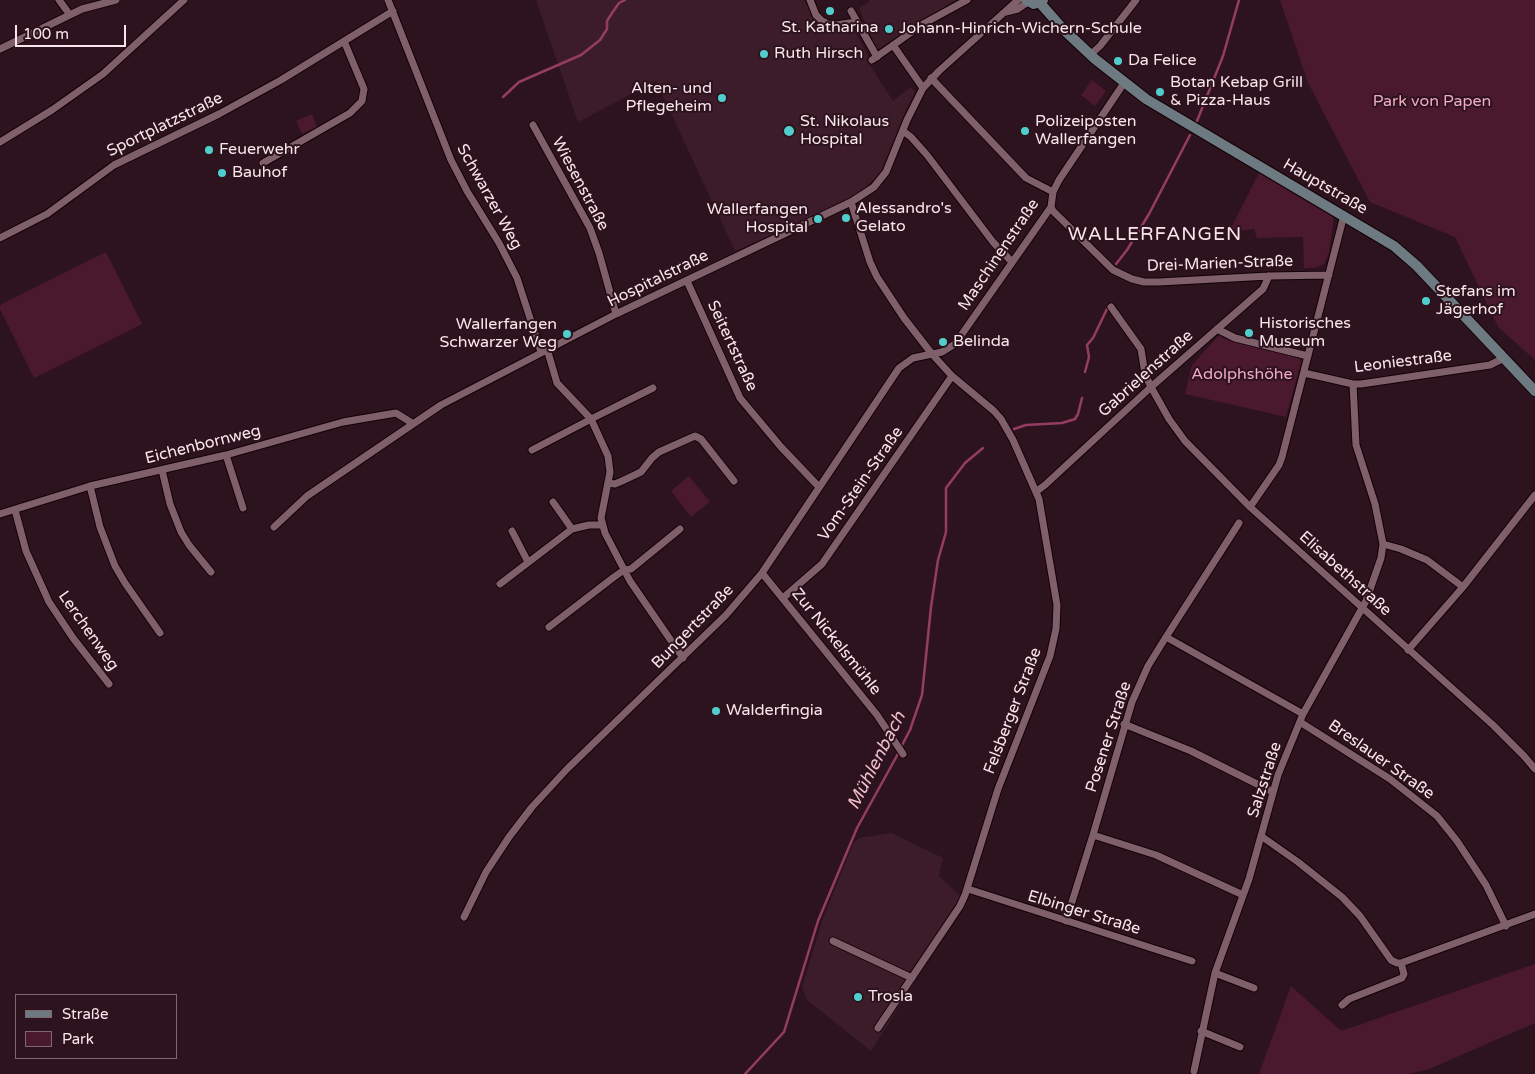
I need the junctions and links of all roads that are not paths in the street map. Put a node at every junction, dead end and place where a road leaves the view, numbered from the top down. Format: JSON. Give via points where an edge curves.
{"nodes":[{"id":1,"x":59,"y":0,"type":"edge"},
{"id":2,"x":116,"y":0,"type":"edge"},
{"id":3,"x":182,"y":0,"type":"edge"},
{"id":4,"x":388,"y":0,"type":"edge"},
{"id":5,"x":810,"y":0,"type":"edge"},
{"id":6,"x":967,"y":0,"type":"edge"},
{"id":7,"x":1018,"y":0,"type":"edge"},
{"id":8,"x":1136,"y":0,"type":"edge"},
{"id":9,"x":1027,"y":1,"type":"edge"},
{"id":10,"x":1043,"y":1,"type":"edge"},
{"id":11,"x":393,"y":11,"type":"junction"},
{"id":12,"x":851,"y":11,"type":"dead end"},
{"id":13,"x":1006,"y":12,"type":"junction"},
{"id":14,"x":70,"y":15,"type":"junction"},
{"id":15,"x":856,"y":22,"type":"junction"},
{"id":16,"x":344,"y":41,"type":"junction"},
{"id":17,"x":893,"y":45,"type":"junction"},
{"id":18,"x":0,"y":49,"type":"edge"},
{"id":19,"x":1090,"y":54,"type":"junction"},
{"id":20,"x":931,"y":78,"type":"junction"},
{"id":21,"x":1124,"y":83,"type":"junction"},
{"id":22,"x":923,"y":88,"type":"junction"},
{"id":23,"x":533,"y":125,"type":"dead end"},
{"id":24,"x":903,"y":131,"type":"junction"},
{"id":25,"x":0,"y":142,"type":"edge"},
{"id":26,"x":264,"y":164,"type":"dead end"},
{"id":27,"x":1053,"y":192,"type":"junction"},
{"id":28,"x":851,"y":202,"type":"junction"},
{"id":29,"x":1051,"y":207,"type":"junction"},
{"id":30,"x":1344,"y":215,"type":"junction"},
{"id":31,"x":0,"y":238,"type":"edge"},
{"id":32,"x":1012,"y":262,"type":"junction"},
{"id":33,"x":1329,"y":275,"type":"junction"},
{"id":34,"x":1269,"y":276,"type":"junction"},
{"id":35,"x":687,"y":281,"type":"junction"},
{"id":36,"x":1111,"y":307,"type":"dead end"},
{"id":37,"x":616,"y":314,"type":"junction"},
{"id":38,"x":1217,"y":329,"type":"junction"},
{"id":39,"x":544,"y":351,"type":"junction"},
{"id":40,"x":932,"y":354,"type":"junction"},
{"id":41,"x":1308,"y":356,"type":"junction"},
{"id":42,"x":1504,"y":358,"type":"junction"},
{"id":43,"x":1304,"y":373,"type":"junction"},
{"id":44,"x":952,"y":376,"type":"junction"},
{"id":45,"x":1353,"y":384,"type":"junction"},
{"id":46,"x":1533,"y":385,"type":"edge"},
{"id":47,"x":1151,"y":387,"type":"junction"},
{"id":48,"x":653,"y":388,"type":"dead end"},
{"id":49,"x":591,"y":419,"type":"junction"},
{"id":50,"x":412,"y":423,"type":"junction"},
{"id":51,"x":532,"y":450,"type":"dead end"},
{"id":52,"x":226,"y":455,"type":"junction"},
{"id":53,"x":162,"y":470,"type":"junction"},
{"id":54,"x":734,"y":481,"type":"dead end"},
{"id":55,"x":608,"y":483,"type":"junction"},
{"id":56,"x":90,"y":486,"type":"junction"},
{"id":57,"x":819,"y":487,"type":"junction"},
{"id":58,"x":1037,"y":491,"type":"junction"},
{"id":59,"x":1535,"y":496,"type":"edge"},
{"id":60,"x":553,"y":502,"type":"dead end"},
{"id":61,"x":1250,"y":507,"type":"junction"},
{"id":62,"x":243,"y":508,"type":"dead end"},
{"id":63,"x":15,"y":510,"type":"junction"},
{"id":64,"x":0,"y":514,"type":"edge"},
{"id":65,"x":1240,"y":523,"type":"dead end"},
{"id":66,"x":601,"y":525,"type":"junction"},
{"id":67,"x":274,"y":527,"type":"dead end"},
{"id":68,"x":572,"y":529,"type":"junction"},
{"id":69,"x":680,"y":529,"type":"dead end"},
{"id":70,"x":512,"y":531,"type":"dead end"},
{"id":71,"x":1383,"y":544,"type":"junction"},
{"id":72,"x":528,"y":562,"type":"junction"},
{"id":73,"x":624,"y":570,"type":"junction"},
{"id":74,"x":211,"y":572,"type":"dead end"},
{"id":75,"x":762,"y":573,"type":"junction"},
{"id":76,"x":500,"y":584,"type":"dead end"},
{"id":77,"x":1463,"y":586,"type":"junction"},
{"id":78,"x":783,"y":598,"type":"junction"},
{"id":79,"x":1362,"y":608,"type":"junction"},
{"id":80,"x":549,"y":627,"type":"dead end"},
{"id":81,"x":160,"y":633,"type":"dead end"},
{"id":82,"x":1166,"y":636,"type":"junction"},
{"id":83,"x":1408,"y":650,"type":"junction"},
{"id":84,"x":683,"y":658,"type":"junction"},
{"id":85,"x":109,"y":684,"type":"dead end"},
{"id":86,"x":1303,"y":714,"type":"junction"},
{"id":87,"x":1300,"y":722,"type":"junction"},
{"id":88,"x":1124,"y":724,"type":"junction"},
{"id":89,"x":903,"y":754,"type":"dead end"},
{"id":90,"x":1535,"y":770,"type":"edge"},
{"id":91,"x":1273,"y":792,"type":"junction"},
{"id":92,"x":1093,"y":836,"type":"junction"},
{"id":93,"x":1261,"y":836,"type":"junction"},
{"id":94,"x":968,"y":889,"type":"junction"},
{"id":95,"x":1243,"y":896,"type":"junction"},
{"id":96,"x":1535,"y":914,"type":"edge"},
{"id":97,"x":464,"y":917,"type":"dead end"},
{"id":98,"x":1066,"y":921,"type":"junction"},
{"id":99,"x":1506,"y":926,"type":"junction"},
{"id":100,"x":833,"y":941,"type":"dead end"},
{"id":101,"x":1192,"y":961,"type":"dead end"},
{"id":102,"x":1401,"y":963,"type":"junction"},
{"id":103,"x":1215,"y":971,"type":"junction"},
{"id":104,"x":912,"y":978,"type":"junction"},
{"id":105,"x":1254,"y":988,"type":"dead end"},
{"id":106,"x":1342,"y":1005,"type":"dead end"},
{"id":107,"x":878,"y":1028,"type":"dead end"},
{"id":108,"x":1201,"y":1031,"type":"junction"},
{"id":109,"x":1240,"y":1047,"type":"dead end"},
{"id":110,"x":1194,"y":1071,"type":"dead end"}],
"edges":[{"from":1,"to":14,"type":"street"},
{"from":2,"to":14,"type":"street"},
{"from":3,"to":25,"type":"street","via":[[103,74]]},
{"from":4,"to":11,"type":"street","name":"Schwarzer Weg"},
{"from":5,"to":15,"type":"street","via":[[816,15],[828,24]]},
{"from":6,"to":17,"type":"street"},
{"from":7,"to":13,"type":"street","name":"Hospitalstraße"},
{"from":8,"to":19,"type":"street"},
{"from":9,"to":10,"type":"main road","via":[[1034,4]]},
{"from":9,"to":13,"type":"street","name":"Hospitalstraße","via":[[1018,9]]},
{"from":10,"to":19,"type":"main road","name":"Hauptstraße"},
{"from":11,"to":16,"type":"street","name":"Sportplatzstraße"},
{"from":11,"to":39,"type":"street","name":"Schwarzer Weg","via":[[455,168],[499,243]]},
{"from":12,"to":15,"type":"street"},
{"from":13,"to":20,"type":"street","name":"Hospitalstraße"},
{"from":14,"to":18,"type":"street"},
{"from":15,"to":17,"type":"street","via":[[875,58]]},
{"from":16,"to":26,"type":"street","via":[[364,89],[362,102],[350,113]]},
{"from":16,"to":31,"type":"street","name":"Sportplatzstraße","via":[[219,114],[114,164],[46,214]]},
{"from":17,"to":22,"type":"street"},
{"from":19,"to":21,"type":"main road","name":"Hauptstraße"},
{"from":20,"to":22,"type":"street","name":"Hospitalstraße"},
{"from":20,"to":27,"type":"street","via":[[1026,178]]},
{"from":21,"to":27,"type":"street","name":"Maschinenstraße"},
{"from":21,"to":30,"type":"main road","name":"Hauptstraße"},
{"from":22,"to":24,"type":"street","name":"Hospitalstraße"},
{"from":23,"to":37,"type":"street","name":"Wiesenstraße","via":[[590,228]]},
{"from":24,"to":28,"type":"street","name":"Hospitalstraße","via":[[881,179]]},
{"from":24,"to":32,"type":"street","via":[[927,155],[984,231]]},
{"from":27,"to":29,"type":"street","name":"Maschinenstraße"},
{"from":28,"to":35,"type":"street","name":"Hospitalstraße"},
{"from":28,"to":40,"type":"street","name":"Felsberger Straße","via":[[877,276]]},
{"from":29,"to":32,"type":"street","name":"Maschinenstraße"},
{"from":29,"to":34,"type":"street","name":"Drei-Marien-Straße","via":[[1113,270],[1132,279],[1159,282]]},
{"from":30,"to":33,"type":"street"},
{"from":30,"to":42,"type":"main road","name":"Hauptstraße","via":[[1406,256]]},
{"from":32,"to":40,"type":"street","name":"Maschinenstraße","via":[[955,344],[950,349]]},
{"from":33,"to":34,"type":"street","name":"Drei-Marien-Straße"},
{"from":33,"to":41,"type":"street"},
{"from":34,"to":38,"type":"street","name":"Gabrielenstraße","via":[[1262,289]]},
{"from":35,"to":37,"type":"street","name":"Hospitalstraße"},
{"from":35,"to":57,"type":"street","name":"Seitertstraße","via":[[740,398]]},
{"from":36,"to":47,"type":"street","name":"Elisabethstraße","via":[[1143,352],[1145,374]]},
{"from":37,"to":39,"type":"street","name":"Hospitalstraße"},
{"from":38,"to":41,"type":"street","via":[[1235,338]]},
{"from":38,"to":47,"type":"street","name":"Gabrielenstraße"},
{"from":39,"to":49,"type":"street","name":"Schwarzer Weg","via":[[557,383]]},
{"from":39,"to":50,"type":"street","name":"Hospitalstraße"},
{"from":40,"to":44,"type":"street","name":"Felsberger Straße"},
{"from":40,"to":57,"type":"street","name":"Bungertstraße","via":[[913,358],[899,368]]},
{"from":41,"to":43,"type":"street"},
{"from":42,"to":45,"type":"street","name":"Leoniestraße","via":[[1490,365]]},
{"from":42,"to":46,"type":"main road","name":"Hauptstraße"},
{"from":43,"to":45,"type":"street","name":"Leoniestraße"},
{"from":43,"to":61,"type":"street","via":[[1282,458]]},
{"from":44,"to":58,"type":"street","name":"Felsberger Straße","via":[[983,400],[1001,420]]},
{"from":44,"to":78,"type":"street","name":"Vom-Stein-Straße","via":[[822,564]]},
{"from":45,"to":71,"type":"street","via":[[1356,445],[1375,504]]},
{"from":47,"to":58,"type":"street","name":"Gabrielenstraße"},
{"from":47,"to":61,"type":"street","name":"Elisabethstraße","via":[[1185,441]]},
{"from":48,"to":49,"type":"street"},
{"from":49,"to":51,"type":"street"},
{"from":49,"to":55,"type":"street","name":"Schwarzer Weg","via":[[608,456]]},
{"from":50,"to":52,"type":"street","name":"Eichenbornweg","via":[[396,413],[389,413],[318,428]]},
{"from":50,"to":67,"type":"street","name":"Hospitalstraße","via":[[307,496]]},
{"from":52,"to":53,"type":"street","name":"Eichenbornweg"},
{"from":52,"to":62,"type":"street"},
{"from":53,"to":56,"type":"street","name":"Eichenbornweg"},
{"from":53,"to":74,"type":"street","via":[[181,532]]},
{"from":54,"to":55,"type":"street","via":[[701,439],[695,436],[659,452],[641,472],[622,482]]},
{"from":55,"to":66,"type":"street","name":"Schwarzer Weg"},
{"from":56,"to":63,"type":"street","name":"Eichenbornweg"},
{"from":56,"to":81,"type":"street","via":[[100,527],[115,566]]},
{"from":57,"to":75,"type":"street","name":"Bungertstraße"},
{"from":58,"to":94,"type":"street","name":"Felsberger Straße","via":[[1055,590],[1057,617],[1054,642],[998,789]]},
{"from":59,"to":77,"type":"street"},
{"from":60,"to":68,"type":"street"},
{"from":61,"to":79,"type":"street","name":"Elisabethstraße"},
{"from":63,"to":64,"type":"street","name":"Eichenbornweg"},
{"from":63,"to":85,"type":"street","name":"Lerchenweg","via":[[26,551],[49,602]]},
{"from":65,"to":82,"type":"street","name":"Posener Straße"},
{"from":66,"to":68,"type":"street","via":[[589,524]]},
{"from":66,"to":73,"type":"street"},
{"from":68,"to":72,"type":"street"},
{"from":69,"to":73,"type":"street","via":[[631,569]]},
{"from":70,"to":72,"type":"street"},
{"from":71,"to":77,"type":"street","via":[[1427,560]]},
{"from":71,"to":79,"type":"street","name":"Salzstraße"},
{"from":72,"to":76,"type":"street"},
{"from":73,"to":80,"type":"street"},
{"from":73,"to":84,"type":"street"},
{"from":75,"to":78,"type":"street","name":"Zur Nickelsmühle"},
{"from":75,"to":84,"type":"street","name":"Bungertstraße"},
{"from":77,"to":83,"type":"street"},
{"from":78,"to":89,"type":"street","name":"Zur Nickelsmühle","via":[[878,715]]},
{"from":79,"to":83,"type":"street","name":"Elisabethstraße"},
{"from":79,"to":86,"type":"street","name":"Salzstraße"},
{"from":82,"to":86,"type":"street"},
{"from":82,"to":88,"type":"street","name":"Posener Straße","via":[[1140,682]]},
{"from":83,"to":90,"type":"street","name":"Elisabethstraße","via":[[1493,725]]},
{"from":84,"to":97,"type":"street","name":"Bungertstraße","via":[[532,807],[486,872]]},
{"from":86,"to":87,"type":"street","name":"Salzstraße"},
{"from":87,"to":91,"type":"street","name":"Salzstraße"},
{"from":87,"to":99,"type":"street","name":"Breslauer Straße","via":[[1377,770],[1436,816],[1486,884]]},
{"from":88,"to":91,"type":"street","via":[[1191,751]]},
{"from":88,"to":92,"type":"street","name":"Posener Straße"},
{"from":91,"to":93,"type":"street","name":"Salzstraße"},
{"from":92,"to":95,"type":"street","via":[[1156,855]]},
{"from":92,"to":98,"type":"street","name":"Posener Straße"},
{"from":93,"to":95,"type":"street","name":"Salzstraße"},
{"from":93,"to":102,"type":"street","via":[[1342,897],[1360,916],[1391,960]]},
{"from":94,"to":98,"type":"street","name":"Elbinger Straße"},
{"from":94,"to":104,"type":"street","name":"Felsberger Straße"},
{"from":95,"to":103,"type":"street","name":"Salzstraße"},
{"from":96,"to":99,"type":"street"},
{"from":98,"to":101,"type":"street","name":"Elbinger Straße"},
{"from":99,"to":102,"type":"street"},
{"from":100,"to":104,"type":"street"},
{"from":102,"to":106,"type":"street","via":[[1404,974],[1398,981],[1349,999]]},
{"from":103,"to":105,"type":"street"},
{"from":103,"to":108,"type":"street","name":"Salzstraße"},
{"from":104,"to":107,"type":"street","name":"Felsberger Straße"},
{"from":108,"to":109,"type":"street"},
{"from":108,"to":110,"type":"street","name":"Salzstraße"}]}
